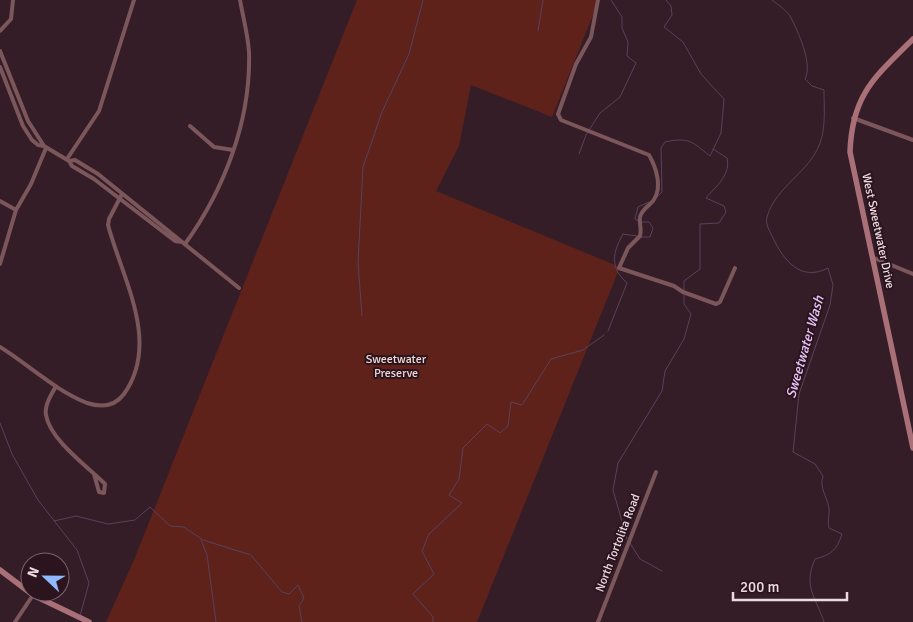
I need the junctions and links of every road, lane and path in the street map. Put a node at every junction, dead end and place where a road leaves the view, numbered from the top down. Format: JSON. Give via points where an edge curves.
{"nodes":[{"id":1,"x":13,"y":0,"type":"edge"},
{"id":2,"x":134,"y":0,"type":"edge"},
{"id":3,"x":240,"y":0,"type":"edge"},
{"id":4,"x":598,"y":0,"type":"edge"},
{"id":5,"x":0,"y":31,"type":"edge"},
{"id":6,"x":913,"y":39,"type":"edge"},
{"id":7,"x":0,"y":51,"type":"edge"},
{"id":8,"x":0,"y":67,"type":"edge"},
{"id":9,"x":853,"y":118,"type":"junction"},
{"id":10,"x":190,"y":126,"type":"dead end"},
{"id":11,"x":913,"y":140,"type":"edge"},
{"id":12,"x":45,"y":147,"type":"junction"},
{"id":13,"x":233,"y":150,"type":"junction"},
{"id":14,"x":68,"y":160,"type":"junction"},
{"id":15,"x":122,"y":194,"type":"junction"},
{"id":16,"x":119,"y":199,"type":"junction"},
{"id":17,"x":0,"y":201,"type":"edge"},
{"id":18,"x":16,"y":210,"type":"junction"},
{"id":19,"x":183,"y":243,"type":"junction"},
{"id":20,"x":874,"y":258,"type":"junction"},
{"id":21,"x":0,"y":264,"type":"edge"},
{"id":22,"x":735,"y":268,"type":"dead end"},
{"id":23,"x":913,"y":274,"type":"edge"},
{"id":24,"x":239,"y":288,"type":"dead end"},
{"id":25,"x":0,"y":347,"type":"edge"},
{"id":26,"x":56,"y":386,"type":"junction"},
{"id":27,"x":913,"y":448,"type":"edge"},
{"id":28,"x":656,"y":472,"type":"dead end"},
{"id":29,"x":94,"y":474,"type":"junction"},
{"id":30,"x":0,"y":570,"type":"edge"},
{"id":31,"x":20,"y":585,"type":"edge"},
{"id":32,"x":28,"y":602,"type":"edge"},
{"id":33,"x":48,"y":602,"type":"edge"},
{"id":34,"x":15,"y":622,"type":"edge"},
{"id":35,"x":89,"y":622,"type":"edge"},
{"id":36,"x":598,"y":622,"type":"edge"}],
"edges":[{"from":1,"to":5,"type":"street","via":[[11,19]]},
{"from":2,"to":14,"type":"street","via":[[99,111]]},
{"from":3,"to":13,"type":"street","via":[[249,54],[244,112]]},
{"from":4,"to":22,"type":"street","via":[[590,36],[558,114],[561,120],[649,155],[656,168],[655,197],[640,216],[640,236],[628,248],[619,268],[674,286],[712,303],[720,302]]},
{"from":6,"to":9,"type":"street","name":"West Sweetwater Drive","via":[[872,81]]},
{"from":7,"to":12,"type":"street","via":[[28,121]]},
{"from":8,"to":12,"type":"street","via":[[23,126],[38,146]]},
{"from":9,"to":11,"type":"street"},
{"from":9,"to":20,"type":"street","name":"West Sweetwater Drive","via":[[850,152]]},
{"from":10,"to":13,"type":"street","via":[[214,147]]},
{"from":12,"to":14,"type":"street"},
{"from":12,"to":18,"type":"street","via":[[31,184]]},
{"from":13,"to":19,"type":"street","via":[[205,216]]},
{"from":14,"to":15,"type":"street","via":[[83,164]]},
{"from":14,"to":16,"type":"street"},
{"from":15,"to":16,"type":"street"},
{"from":15,"to":19,"type":"street"},
{"from":16,"to":19,"type":"street"},
{"from":16,"to":26,"type":"street","via":[[108,225],[139,325],[137,364],[126,392],[108,406],[87,403]]},
{"from":17,"to":18,"type":"street"},
{"from":18,"to":21,"type":"street"},
{"from":19,"to":24,"type":"street"},
{"from":20,"to":23,"type":"street"},
{"from":20,"to":27,"type":"street","name":"West Sweetwater Drive"},
{"from":25,"to":26,"type":"street"},
{"from":26,"to":29,"type":"street","via":[[46,408],[53,432]]},
{"from":28,"to":36,"type":"street","name":"North Tortolita Road"},
{"from":29,"to":29,"type":"street","via":[[96,489],[104,493],[105,484]]},
{"from":30,"to":31,"type":"street"},
{"from":32,"to":34,"type":"street"},
{"from":33,"to":35,"type":"street"}]}
